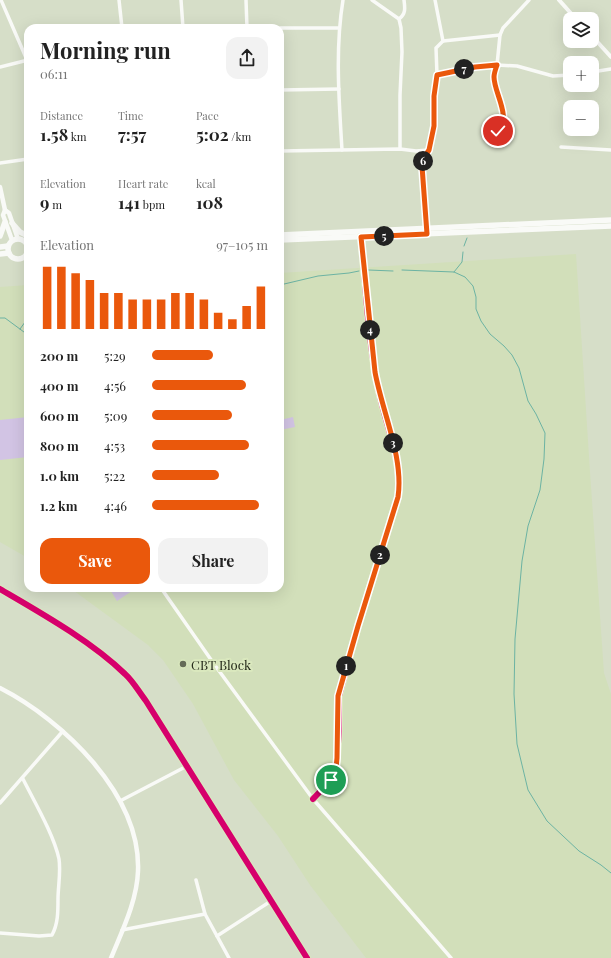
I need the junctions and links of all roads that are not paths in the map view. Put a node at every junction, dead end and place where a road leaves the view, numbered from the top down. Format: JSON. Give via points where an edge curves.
{"nodes":[{"id":1,"x":1,"y":0,"type":"edge"},
{"id":2,"x":119,"y":0,"type":"edge"},
{"id":3,"x":181,"y":0,"type":"edge"},
{"id":4,"x":246,"y":0,"type":"edge"},
{"id":5,"x":343,"y":0,"type":"edge"},
{"id":6,"x":372,"y":0,"type":"edge"},
{"id":7,"x":404,"y":0,"type":"edge"},
{"id":8,"x":435,"y":0,"type":"edge"},
{"id":9,"x":529,"y":0,"type":"edge"},
{"id":10,"x":559,"y":0,"type":"edge"},
{"id":11,"x":570,"y":12,"type":"edge"},
{"id":12,"x":399,"y":19,"type":"junction"},
{"id":13,"x":122,"y":24,"type":"edge"},
{"id":14,"x":183,"y":24,"type":"edge"},
{"id":15,"x":247,"y":24,"type":"edge"},
{"id":16,"x":284,"y":28,"type":"edge"},
{"id":17,"x":339,"y":28,"type":"junction"},
{"id":18,"x":500,"y":35,"type":"junction"},
{"id":19,"x":443,"y":41,"type":"junction"},
{"id":20,"x":599,"y":44,"type":"edge"},
{"id":21,"x":24,"y":51,"type":"edge"},
{"id":22,"x":611,"y":57,"type":"edge"},
{"id":23,"x":24,"y":61,"type":"edge"},
{"id":24,"x":497,"y":65,"type":"junction"},
{"id":25,"x":0,"y":68,"type":"edge"},
{"id":26,"x":611,"y":68,"type":"edge"},
{"id":27,"x":599,"y":71,"type":"edge"},
{"id":28,"x":437,"y":75,"type":"junction"},
{"id":29,"x":563,"y":75,"type":"edge"},
{"id":30,"x":339,"y":89,"type":"junction"},
{"id":31,"x":284,"y":90,"type":"edge"},
{"id":32,"x":498,"y":131,"type":"dead end"},
{"id":33,"x":561,"y":147,"type":"dead end"},
{"id":34,"x":400,"y":149,"type":"junction"},
{"id":35,"x":342,"y":150,"type":"junction"},
{"id":36,"x":429,"y":150,"type":"junction"},
{"id":37,"x":611,"y":150,"type":"edge"},
{"id":38,"x":284,"y":151,"type":"edge"},
{"id":39,"x":24,"y":160,"type":"edge"},
{"id":40,"x":0,"y":163,"type":"edge"},
{"id":41,"x":0,"y":187,"type":"edge"},
{"id":42,"x":5,"y":210,"type":"junction"},
{"id":43,"x":611,"y":220,"type":"edge"},
{"id":44,"x":5,"y":222,"type":"junction"},
{"id":45,"x":12,"y":223,"type":"junction"},
{"id":46,"x":583,"y":224,"type":"junction"},
{"id":47,"x":611,"y":226,"type":"edge"},
{"id":48,"x":427,"y":231,"type":"junction"},
{"id":49,"x":24,"y":234,"type":"edge"},
{"id":50,"x":284,"y":235,"type":"edge"},
{"id":51,"x":0,"y":236,"type":"edge"},
{"id":52,"x":361,"y":237,"type":"junction"},
{"id":53,"x":15,"y":240,"type":"junction"},
{"id":54,"x":284,"y":240,"type":"edge"},
{"id":55,"x":24,"y":242,"type":"edge"},
{"id":56,"x":8,"y":246,"type":"junction"},
{"id":57,"x":0,"y":247,"type":"edge"},
{"id":58,"x":9,"y":253,"type":"junction"},
{"id":59,"x":0,"y":254,"type":"edge"},
{"id":60,"x":24,"y":257,"type":"edge"},
{"id":61,"x":0,"y":589,"type":"edge"},
{"id":62,"x":164,"y":592,"type":"edge"},
{"id":63,"x":0,"y":688,"type":"edge"},
{"id":64,"x":63,"y":731,"type":"junction"},
{"id":65,"x":187,"y":766,"type":"junction"},
{"id":66,"x":23,"y":779,"type":"junction"},
{"id":67,"x":313,"y":799,"type":"junction"},
{"id":68,"x":120,"y":801,"type":"junction"},
{"id":69,"x":0,"y":803,"type":"edge"},
{"id":70,"x":196,"y":880,"type":"dead end"},
{"id":71,"x":271,"y":901,"type":"junction"},
{"id":72,"x":205,"y":914,"type":"junction"},
{"id":73,"x":122,"y":930,"type":"junction"},
{"id":74,"x":0,"y":933,"type":"edge"},
{"id":75,"x":217,"y":936,"type":"junction"},
{"id":76,"x":111,"y":958,"type":"edge"},
{"id":77,"x":229,"y":958,"type":"edge"},
{"id":78,"x":307,"y":958,"type":"edge"},
{"id":79,"x":451,"y":958,"type":"edge"}],
"edges":[{"from":1,"to":21,"type":"street"},
{"from":2,"to":13,"type":"street"},
{"from":3,"to":14,"type":"street"},
{"from":4,"to":15,"type":"street"},
{"from":5,"to":17,"type":"street"},
{"from":6,"to":12,"type":"street"},
{"from":7,"to":12,"type":"street","via":[[405,11]]},
{"from":8,"to":19,"type":"street"},
{"from":9,"to":18,"type":"street","via":[[503,28]]},
{"from":10,"to":11,"type":"street"},
{"from":12,"to":34,"type":"street","via":[[402,37]]},
{"from":16,"to":17,"type":"street"},
{"from":17,"to":30,"type":"street"},
{"from":18,"to":19,"type":"street"},
{"from":18,"to":24,"type":"street"},
{"from":19,"to":28,"type":"street","via":[[436,48]]},
{"from":20,"to":22,"type":"street"},
{"from":23,"to":25,"type":"street"},
{"from":24,"to":28,"type":"street"},
{"from":24,"to":29,"type":"street","via":[[518,66],[553,76]]},
{"from":24,"to":32,"type":"street","via":[[494,76],[504,118]]},
{"from":26,"to":27,"type":"street"},
{"from":28,"to":36,"type":"street","via":[[434,126]]},
{"from":30,"to":31,"type":"street"},
{"from":30,"to":35,"type":"street"},
{"from":33,"to":37,"type":"street"},
{"from":34,"to":35,"type":"street"},
{"from":34,"to":36,"type":"street"},
{"from":35,"to":38,"type":"street"},
{"from":36,"to":48,"type":"street","via":[[422,166]]},
{"from":39,"to":40,"type":"street"},
{"from":41,"to":42,"type":"main road"},
{"from":42,"to":44,"type":"main road"},
{"from":42,"to":45,"type":"main road"},
{"from":43,"to":46,"type":"main road"},
{"from":44,"to":51,"type":"main road"},
{"from":44,"to":53,"type":"main road"},
{"from":45,"to":49,"type":"main road"},
{"from":45,"to":53,"type":"main road"},
{"from":46,"to":47,"type":"main road"},
{"from":46,"to":48,"type":"main road"},
{"from":48,"to":50,"type":"main road"},
{"from":48,"to":52,"type":"main road"},
{"from":52,"to":54,"type":"main road"},
{"from":52,"to":67,"type":"street","via":[[375,372],[400,482],[398,497],[338,696],[336,769],[331,780]]},
{"from":53,"to":55,"type":"main road"},
{"from":53,"to":56,"type":"main road"},
{"from":56,"to":57,"type":"main road"},
{"from":56,"to":58,"type":"main road"},
{"from":58,"to":59,"type":"main road"},
{"from":58,"to":60,"type":"main road","via":[[14,258]]},
{"from":61,"to":65,"type":"street","via":[[95,649],[126,675],[146,701]]},
{"from":62,"to":67,"type":"street"},
{"from":63,"to":64,"type":"main road","via":[[35,708]]},
{"from":64,"to":66,"type":"street"},
{"from":64,"to":68,"type":"main road","via":[[94,764]]},
{"from":65,"to":68,"type":"street"},
{"from":65,"to":71,"type":"street"},
{"from":66,"to":69,"type":"street"},
{"from":66,"to":74,"type":"street","via":[[59,861],[57,918],[52,935]]},
{"from":67,"to":79,"type":"street"},
{"from":68,"to":73,"type":"main road","via":[[134,837],[138,866],[135,890]]},
{"from":70,"to":72,"type":"street"},
{"from":71,"to":75,"type":"street"},
{"from":71,"to":78,"type":"street"},
{"from":72,"to":73,"type":"street"},
{"from":72,"to":75,"type":"street"},
{"from":73,"to":76,"type":"main road"},
{"from":75,"to":77,"type":"street"}]}
